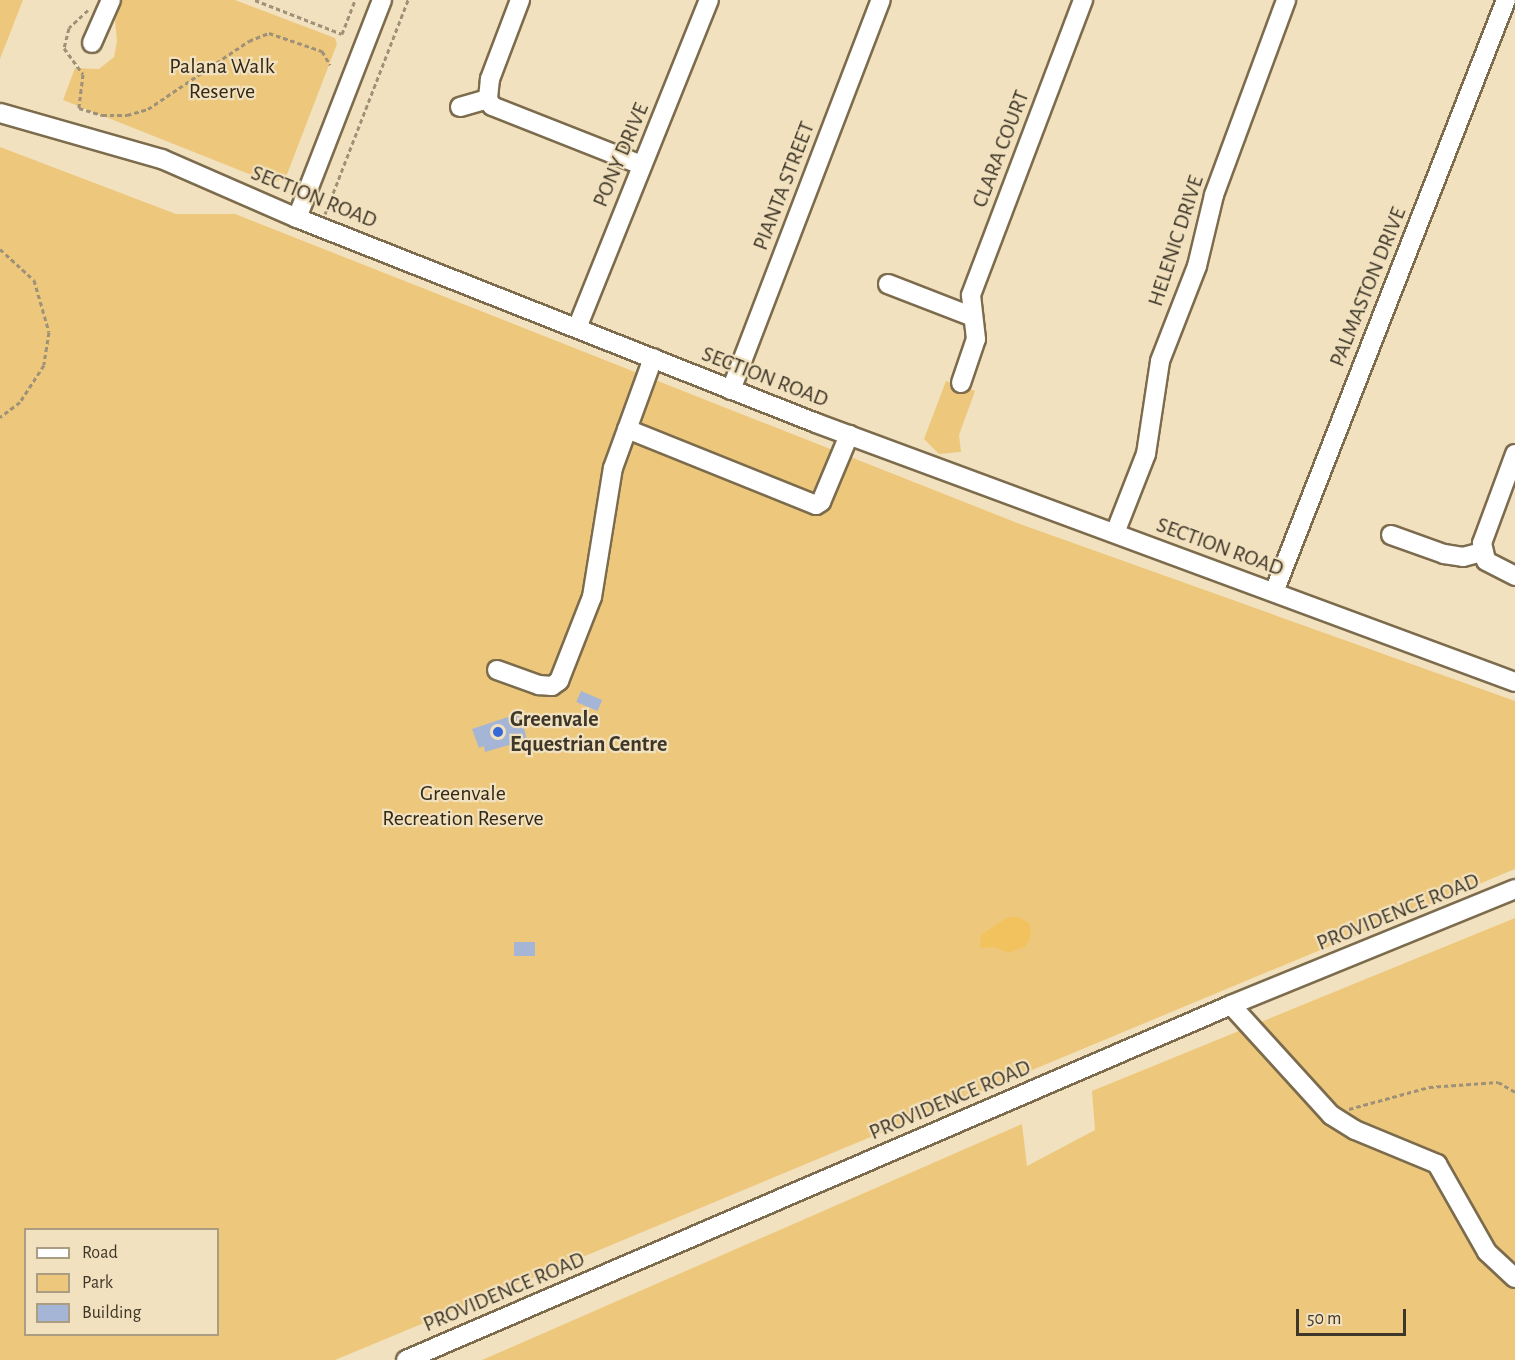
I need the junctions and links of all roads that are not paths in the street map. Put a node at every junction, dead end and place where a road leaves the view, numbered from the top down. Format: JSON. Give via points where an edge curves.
{"nodes":[{"id":1,"x":111,"y":0,"type":"edge"},
{"id":2,"x":382,"y":0,"type":"edge"},
{"id":3,"x":520,"y":0,"type":"edge"},
{"id":4,"x":709,"y":0,"type":"edge"},
{"id":5,"x":881,"y":0,"type":"edge"},
{"id":6,"x":1083,"y":0,"type":"edge"},
{"id":7,"x":1286,"y":0,"type":"edge"},
{"id":8,"x":1506,"y":0,"type":"edge"},
{"id":9,"x":92,"y":43,"type":"dead end"},
{"id":10,"x":488,"y":99,"type":"junction"},
{"id":11,"x":460,"y":107,"type":"dead end"},
{"id":12,"x":0,"y":113,"type":"edge"},
{"id":13,"x":642,"y":165,"type":"junction"},
{"id":14,"x":297,"y":218,"type":"junction"},
{"id":15,"x":888,"y":284,"type":"dead end"},
{"id":16,"x":973,"y":317,"type":"junction"},
{"id":17,"x":577,"y":328,"type":"junction"},
{"id":18,"x":653,"y":358,"type":"junction"},
{"id":19,"x":961,"y":383,"type":"dead end"},
{"id":20,"x":731,"y":390,"type":"junction"},
{"id":21,"x":627,"y":429,"type":"junction"},
{"id":22,"x":849,"y":435,"type":"junction"},
{"id":23,"x":1515,"y":454,"type":"edge"},
{"id":24,"x":1115,"y":533,"type":"junction"},
{"id":25,"x":1391,"y":535,"type":"dead end"},
{"id":26,"x":1482,"y":552,"type":"junction"},
{"id":27,"x":1515,"y":576,"type":"edge"},
{"id":28,"x":1274,"y":592,"type":"junction"},
{"id":29,"x":497,"y":670,"type":"dead end"},
{"id":30,"x":1515,"y":682,"type":"edge"},
{"id":31,"x":1515,"y":889,"type":"edge"},
{"id":32,"x":1231,"y":1005,"type":"junction"},
{"id":33,"x":1515,"y":1278,"type":"edge"},
{"id":34,"x":406,"y":1360,"type":"edge"}],
"edges":[{"from":1,"to":9,"type":"street"},
{"from":2,"to":14,"type":"street"},
{"from":3,"to":10,"type":"street","via":[[490,77]]},
{"from":4,"to":13,"type":"street","name":"PONY DRIVE"},
{"from":5,"to":20,"type":"street","name":"PIANTA STREET"},
{"from":6,"to":16,"type":"street","name":"CLARA COURT","via":[[971,295]]},
{"from":7,"to":24,"type":"street","name":"HELENIC DRIVE","via":[[1214,195],[1197,266],[1160,361],[1146,454]]},
{"from":8,"to":28,"type":"street","name":"PALMASTON DRIVE"},
{"from":10,"to":11,"type":"street"},
{"from":10,"to":13,"type":"street","via":[[501,111]]},
{"from":12,"to":14,"type":"street","name":"SECTION ROAD","via":[[162,159]]},
{"from":13,"to":17,"type":"street","name":"PONY DRIVE"},
{"from":14,"to":17,"type":"street","name":"SECTION ROAD"},
{"from":15,"to":16,"type":"street"},
{"from":16,"to":19,"type":"street","name":"CLARA COURT","via":[[976,339]]},
{"from":17,"to":18,"type":"street","name":"SECTION ROAD"},
{"from":18,"to":20,"type":"street","name":"SECTION ROAD"},
{"from":18,"to":21,"type":"street"},
{"from":20,"to":22,"type":"street","name":"SECTION ROAD"},
{"from":21,"to":22,"type":"street","via":[[816,505],[821,502]]},
{"from":21,"to":29,"type":"street","via":[[613,468],[592,597],[559,681],[552,686],[539,685]]},
{"from":22,"to":24,"type":"street","name":"SECTION ROAD"},
{"from":23,"to":26,"type":"street","via":[[1485,532]]},
{"from":24,"to":28,"type":"street","name":"SECTION ROAD"},
{"from":25,"to":26,"type":"street","via":[[1444,554],[1463,557]]},
{"from":26,"to":27,"type":"street","via":[[1496,568]]},
{"from":28,"to":30,"type":"street","name":"SECTION ROAD"},
{"from":31,"to":32,"type":"street","name":"PROVIDENCE ROAD"},
{"from":32,"to":33,"type":"street","via":[[1330,1115],[1355,1130],[1437,1164],[1487,1252]]},
{"from":32,"to":34,"type":"street","name":"PROVIDENCE ROAD"}]}
